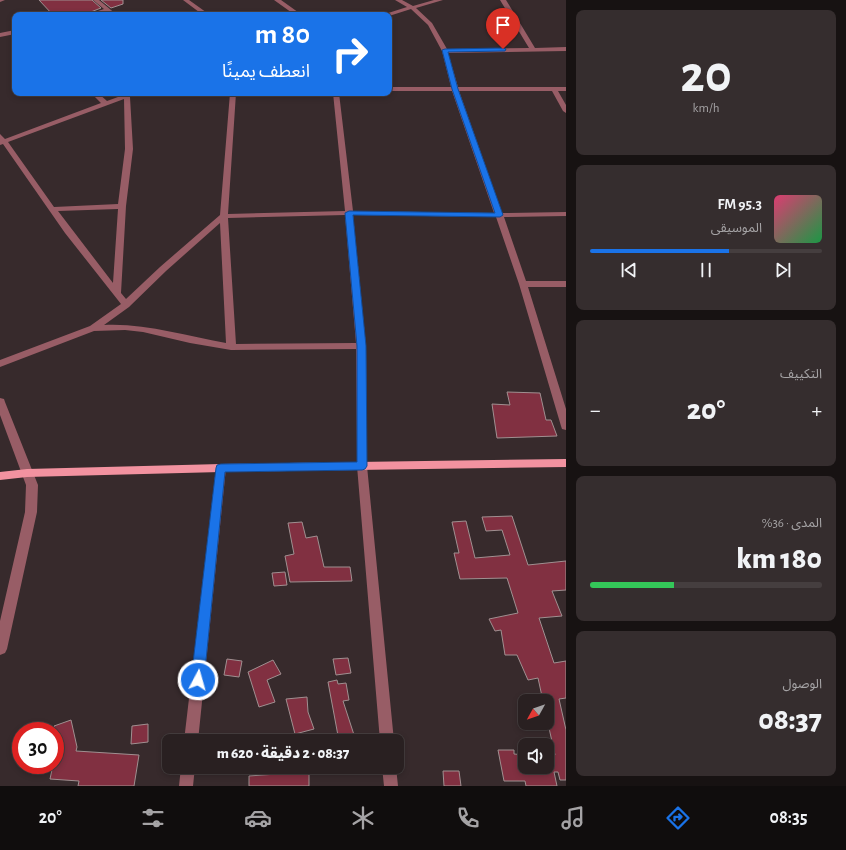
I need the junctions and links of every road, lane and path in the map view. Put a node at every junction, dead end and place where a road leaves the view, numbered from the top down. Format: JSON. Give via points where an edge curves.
{"nodes":[{"id":1,"x":96,"y":0,"type":"edge"},
{"id":2,"x":186,"y":0,"type":"edge"},
{"id":3,"x":277,"y":0,"type":"edge"},
{"id":4,"x":398,"y":0,"type":"edge"},
{"id":5,"x":440,"y":0,"type":"edge"},
{"id":6,"x":503,"y":0,"type":"edge"},
{"id":7,"x":413,"y":8,"type":"junction"},
{"id":8,"x":108,"y":10,"type":"junction"},
{"id":9,"x":100,"y":12,"type":"edge"},
{"id":10,"x":110,"y":12,"type":"edge"},
{"id":11,"x":203,"y":12,"type":"edge"},
{"id":12,"x":295,"y":12,"type":"edge"},
{"id":13,"x":392,"y":13,"type":"edge"},
{"id":14,"x":12,"y":33,"type":"edge"},
{"id":15,"x":0,"y":35,"type":"edge"},
{"id":16,"x":533,"y":49,"type":"junction"},
{"id":17,"x":566,"y":49,"type":"edge"},
{"id":18,"x":445,"y":50,"type":"junction"},
{"id":19,"x":392,"y":89,"type":"edge"},
{"id":20,"x":455,"y":89,"type":"junction"},
{"id":21,"x":554,"y":89,"type":"junction"},
{"id":22,"x":566,"y":89,"type":"edge"},
{"id":23,"x":97,"y":96,"type":"edge"},
{"id":24,"x":126,"y":96,"type":"edge"},
{"id":25,"x":131,"y":96,"type":"edge"},
{"id":26,"x":233,"y":96,"type":"edge"},
{"id":27,"x":336,"y":96,"type":"edge"},
{"id":28,"x":106,"y":104,"type":"junction"},
{"id":29,"x":566,"y":111,"type":"edge"},
{"id":30,"x":1,"y":140,"type":"edge"},
{"id":31,"x":122,"y":206,"type":"junction"},
{"id":32,"x":53,"y":209,"type":"junction"},
{"id":33,"x":349,"y":213,"type":"junction"},
{"id":34,"x":566,"y":214,"type":"edge"},
{"id":35,"x":500,"y":215,"type":"junction"},
{"id":36,"x":224,"y":216,"type":"junction"},
{"id":37,"x":523,"y":284,"type":"junction"},
{"id":38,"x":566,"y":284,"type":"edge"},
{"id":39,"x":117,"y":294,"type":"junction"},
{"id":40,"x":126,"y":305,"type":"junction"},
{"id":41,"x":93,"y":328,"type":"junction"},
{"id":42,"x":361,"y":346,"type":"junction"},
{"id":43,"x":231,"y":347,"type":"junction"},
{"id":44,"x":0,"y":364,"type":"edge"},
{"id":45,"x":0,"y":402,"type":"edge"},
{"id":46,"x":566,"y":426,"type":"edge"},
{"id":47,"x":566,"y":463,"type":"edge"},
{"id":48,"x":362,"y":466,"type":"junction"},
{"id":49,"x":221,"y":468,"type":"junction"},
{"id":50,"x":28,"y":473,"type":"junction"},
{"id":51,"x":0,"y":476,"type":"edge"},
{"id":52,"x":0,"y":648,"type":"edge"},
{"id":53,"x":192,"y":734,"type":"edge"},
{"id":54,"x":386,"y":734,"type":"edge"},
{"id":55,"x":187,"y":774,"type":"edge"},
{"id":56,"x":390,"y":774,"type":"edge"},
{"id":57,"x":186,"y":786,"type":"edge"},
{"id":58,"x":391,"y":786,"type":"edge"}],
"edges":[{"from":1,"to":8,"type":"street"},
{"from":2,"to":11,"type":"street"},
{"from":3,"to":12,"type":"street"},
{"from":4,"to":7,"type":"street"},
{"from":5,"to":7,"type":"street"},
{"from":6,"to":16,"type":"street"},
{"from":7,"to":13,"type":"street"},
{"from":7,"to":18,"type":"street","via":[[430,24]]},
{"from":8,"to":9,"type":"street"},
{"from":8,"to":10,"type":"street"},
{"from":14,"to":15,"type":"street"},
{"from":16,"to":17,"type":"street"},
{"from":16,"to":18,"type":"street"},
{"from":18,"to":20,"type":"street"},
{"from":19,"to":20,"type":"street"},
{"from":20,"to":21,"type":"street"},
{"from":20,"to":35,"type":"street"},
{"from":21,"to":22,"type":"street"},
{"from":21,"to":29,"type":"street"},
{"from":23,"to":28,"type":"street"},
{"from":24,"to":28,"type":"street"},
{"from":25,"to":31,"type":"street","via":[[129,149]]},
{"from":26,"to":36,"type":"street"},
{"from":27,"to":33,"type":"street"},
{"from":28,"to":30,"type":"street"},
{"from":30,"to":32,"type":"street"},
{"from":31,"to":32,"type":"street"},
{"from":31,"to":39,"type":"street"},
{"from":32,"to":39,"type":"street"},
{"from":33,"to":35,"type":"street"},
{"from":33,"to":36,"type":"street"},
{"from":33,"to":42,"type":"street"},
{"from":34,"to":35,"type":"street"},
{"from":35,"to":37,"type":"street"},
{"from":36,"to":40,"type":"street"},
{"from":36,"to":43,"type":"street"},
{"from":37,"to":38,"type":"street"},
{"from":37,"to":46,"type":"street"},
{"from":39,"to":40,"type":"street"},
{"from":40,"to":41,"type":"street"},
{"from":41,"to":43,"type":"street","via":[[143,329]]},
{"from":41,"to":44,"type":"street"},
{"from":42,"to":43,"type":"street"},
{"from":42,"to":48,"type":"street"},
{"from":45,"to":50,"type":"street"},
{"from":47,"to":48,"type":"main road"},
{"from":48,"to":49,"type":"main road"},
{"from":48,"to":54,"type":"street"},
{"from":49,"to":50,"type":"main road"},
{"from":49,"to":53,"type":"street"},
{"from":50,"to":51,"type":"main road"},
{"from":50,"to":52,"type":"street","via":[[32,485],[31,512]]},
{"from":55,"to":57,"type":"street"},
{"from":56,"to":58,"type":"street"}]}
